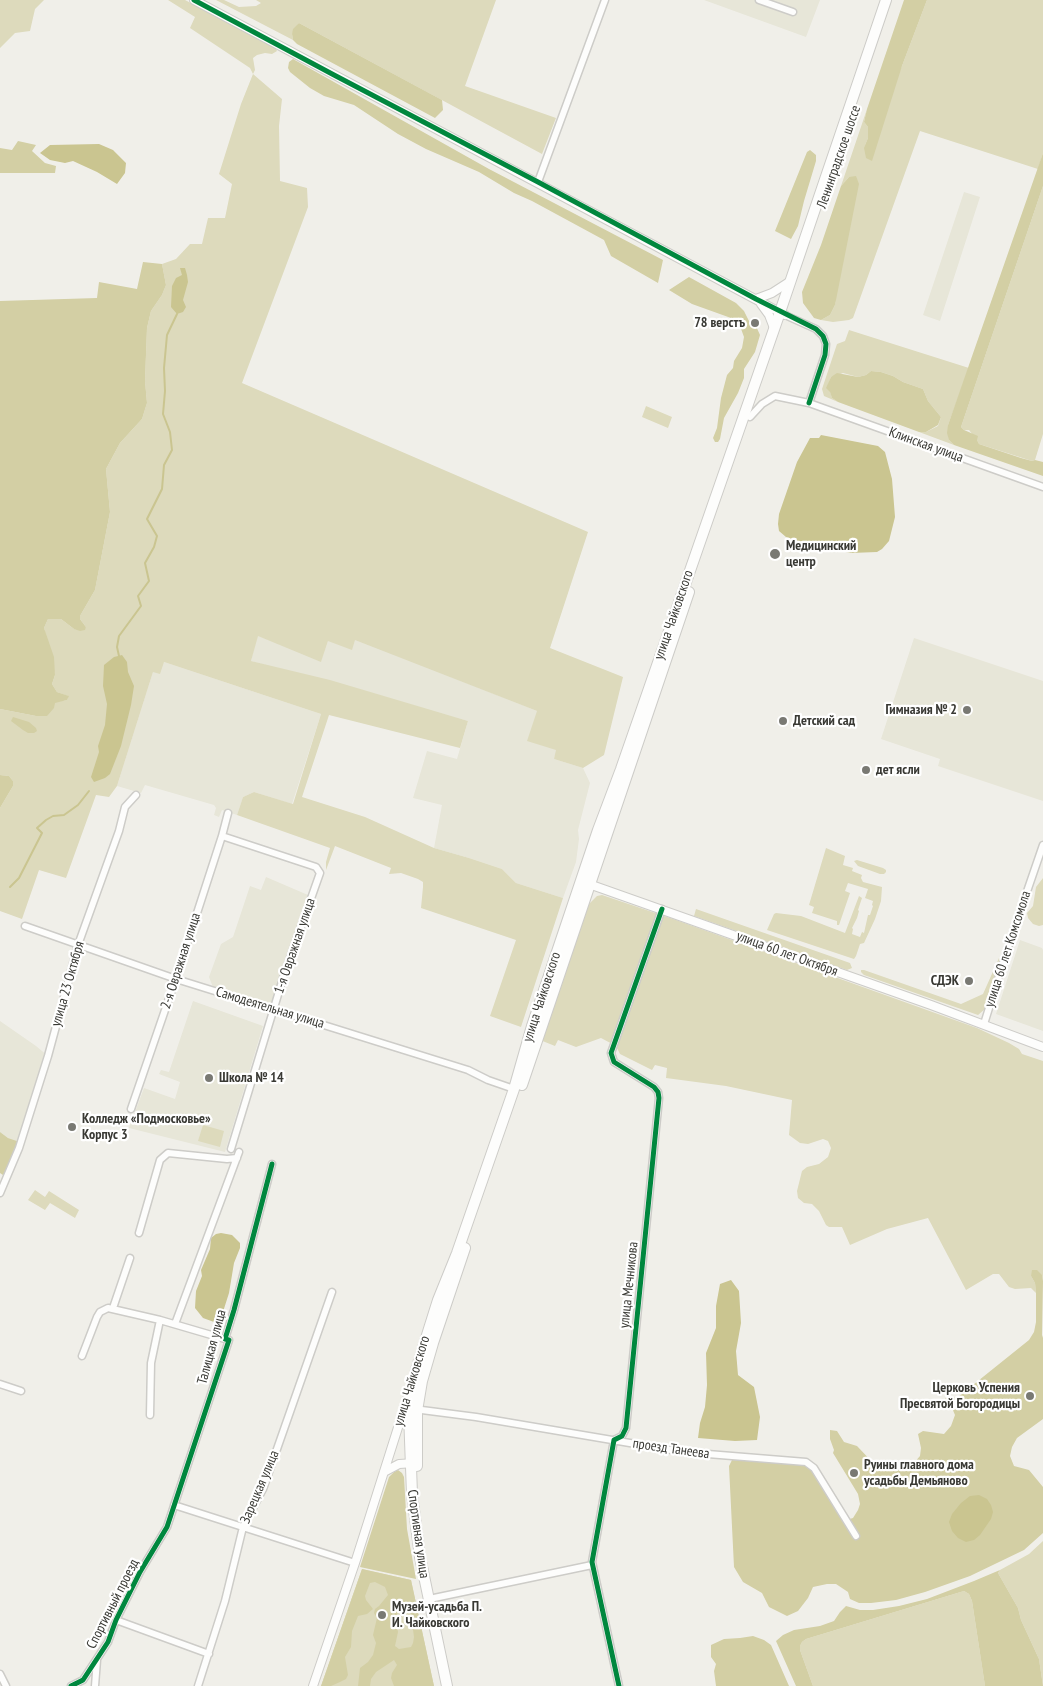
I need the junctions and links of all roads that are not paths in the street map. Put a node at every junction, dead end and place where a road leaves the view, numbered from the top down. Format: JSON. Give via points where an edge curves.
{"nodes":[{"id":1,"x":194,"y":0,"type":"edge"},
{"id":2,"x":605,"y":0,"type":"edge"},
{"id":3,"x":760,"y":0,"type":"edge"},
{"id":4,"x":886,"y":0,"type":"edge"},
{"id":5,"x":893,"y":0,"type":"edge"},
{"id":6,"x":793,"y":12,"type":"dead end"},
{"id":7,"x":538,"y":182,"type":"junction"},
{"id":8,"x":789,"y":282,"type":"junction"},
{"id":9,"x":756,"y":299,"type":"junction"},
{"id":10,"x":783,"y":313,"type":"junction"},
{"id":11,"x":774,"y":328,"type":"junction"},
{"id":12,"x":809,"y":403,"type":"junction"},
{"id":13,"x":750,"y":416,"type":"junction"},
{"id":14,"x":1043,"y":487,"type":"edge"},
{"id":15,"x":136,"y":796,"type":"dead end"},
{"id":16,"x":228,"y":813,"type":"dead end"},
{"id":17,"x":222,"y":836,"type":"junction"},
{"id":18,"x":1043,"y":845,"type":"edge"},
{"id":19,"x":585,"y":883,"type":"junction"},
{"id":20,"x":662,"y":909,"type":"junction"},
{"id":21,"x":26,"y":926,"type":"dead end"},
{"id":22,"x":78,"y":945,"type":"junction"},
{"id":23,"x":176,"y":979,"type":"junction"},
{"id":24,"x":273,"y":1009,"type":"junction"},
{"id":25,"x":984,"y":1024,"type":"junction"},
{"id":26,"x":1043,"y":1047,"type":"edge"},
{"id":27,"x":514,"y":1089,"type":"junction"},
{"id":28,"x":131,"y":1109,"type":"dead end"},
{"id":29,"x":231,"y":1149,"type":"dead end"},
{"id":30,"x":272,"y":1164,"type":"dead end"},
{"id":31,"x":3,"y":1177,"type":"edge"},
{"id":32,"x":0,"y":1192,"type":"edge"},
{"id":33,"x":139,"y":1232,"type":"dead end"},
{"id":34,"x":130,"y":1258,"type":"dead end"},
{"id":35,"x":332,"y":1292,"type":"dead end"},
{"id":36,"x":113,"y":1308,"type":"junction"},
{"id":37,"x":160,"y":1320,"type":"junction"},
{"id":38,"x":175,"y":1324,"type":"junction"},
{"id":39,"x":225,"y":1339,"type":"junction"},
{"id":40,"x":82,"y":1356,"type":"dead end"},
{"id":41,"x":414,"y":1380,"type":"junction"},
{"id":42,"x":0,"y":1384,"type":"edge"},
{"id":43,"x":21,"y":1391,"type":"dead end"},
{"id":44,"x":420,"y":1395,"type":"joint"},
{"id":45,"x":413,"y":1409,"type":"junction"},
{"id":46,"x":150,"y":1414,"type":"dead end"},
{"id":47,"x":614,"y":1440,"type":"junction"},
{"id":48,"x":413,"y":1463,"type":"junction"},
{"id":49,"x":384,"y":1472,"type":"junction"},
{"id":50,"x":174,"y":1504,"type":"junction"},
{"id":51,"x":243,"y":1527,"type":"junction"},
{"id":52,"x":856,"y":1536,"type":"dead end"},
{"id":53,"x":355,"y":1563,"type":"junction"},
{"id":54,"x":592,"y":1565,"type":"junction"},
{"id":55,"x":434,"y":1598,"type":"junction"},
{"id":56,"x":116,"y":1620,"type":"junction"},
{"id":57,"x":209,"y":1654,"type":"junction"},
{"id":58,"x":97,"y":1659,"type":"junction"},
{"id":59,"x":0,"y":1674,"type":"edge"},
{"id":60,"x":6,"y":1686,"type":"edge"},
{"id":61,"x":71,"y":1686,"type":"edge"},
{"id":62,"x":95,"y":1686,"type":"edge"},
{"id":63,"x":198,"y":1686,"type":"edge"},
{"id":64,"x":313,"y":1686,"type":"edge"},
{"id":65,"x":447,"y":1686,"type":"edge"},
{"id":66,"x":453,"y":1686,"type":"edge"},
{"id":67,"x":619,"y":1686,"type":"edge"}],
"edges":[{"from":1,"to":7,"type":"street"},
{"from":2,"to":7,"type":"street"},
{"from":3,"to":6,"type":"street"},
{"from":4,"to":8,"type":"highway","name":"Ленинградское шоссе"},
{"from":5,"to":10,"type":"highway","name":"Ленинградское шоссе"},
{"from":7,"to":9,"type":"street"},
{"from":8,"to":9,"type":"street"},
{"from":8,"to":10,"type":"highway","name":"Ленинградское шоссе"},
{"from":9,"to":10,"type":"street"},
{"from":9,"to":11,"type":"street","via":[[767,310]]},
{"from":10,"to":11,"type":"highway","name":"улица Чайковского"},
{"from":10,"to":12,"type":"street","via":[[816,330],[826,344]]},
{"from":10,"to":13,"type":"highway","name":"улица Чайковского"},
{"from":11,"to":19,"type":"highway","name":"улица Чайковского"},
{"from":12,"to":13,"type":"street","name":"Клинская улица","via":[[774,396]]},
{"from":12,"to":14,"type":"street","name":"Клинская улица"},
{"from":13,"to":19,"type":"highway","name":"улица Чайковского"},
{"from":15,"to":22,"type":"street","name":"улица 23 Октября","via":[[125,807]]},
{"from":16,"to":17,"type":"street","name":"2-я Овражная улица"},
{"from":17,"to":23,"type":"street","name":"2-я Овражная улица"},
{"from":17,"to":24,"type":"street","name":"1-я Овражная улица","via":[[320,871]]},
{"from":18,"to":25,"type":"street","name":"улица 60 лет Комсомола"},
{"from":19,"to":20,"type":"street","name":"улица 60 лет Октября"},
{"from":19,"to":27,"type":"highway","name":"улица Чайковского","via":[[532,1026]]},
{"from":19,"to":44,"type":"highway","name":"улица Чайковского","via":[[438,1327]]},
{"from":20,"to":25,"type":"street","name":"улица 60 лет Октября"},
{"from":20,"to":47,"type":"street","name":"улица Мечникова","via":[[611,1053],[614,1062],[654,1087],[659,1098],[626,1428],[622,1436]]},
{"from":21,"to":22,"type":"street","name":"Самодеятельная улица"},
{"from":22,"to":23,"type":"street","name":"Самодеятельная улица"},
{"from":22,"to":31,"type":"street","name":"улица 23 Октября","via":[[19,1148]]},
{"from":23,"to":24,"type":"street","name":"Самодеятельная улица"},
{"from":23,"to":28,"type":"street","name":"2-я Овражная улица"},
{"from":24,"to":27,"type":"street","name":"Самодеятельная улица","via":[[468,1070]]},
{"from":24,"to":29,"type":"street","name":"1-я Овражная улица"},
{"from":25,"to":26,"type":"street","name":"улица 60 лет Октября"},
{"from":27,"to":41,"type":"highway","name":"улица Чайковского","via":[[438,1300]]},
{"from":30,"to":39,"type":"street","name":"Талицкая улица"},
{"from":31,"to":32,"type":"street"},
{"from":33,"to":38,"type":"street","via":[[160,1160],[168,1152],[227,1159],[238,1155]]},
{"from":34,"to":36,"type":"street"},
{"from":35,"to":51,"type":"street","name":"Зарецкая улица","via":[[263,1489]]},
{"from":36,"to":37,"type":"street"},
{"from":36,"to":40,"type":"street","via":[[104,1308],[100,1312]]},
{"from":37,"to":38,"type":"street"},
{"from":37,"to":46,"type":"street","via":[[151,1363]]},
{"from":38,"to":39,"type":"street"},
{"from":39,"to":50,"type":"street","name":"Талицкая улица","via":[[229,1340]]},
{"from":41,"to":45,"type":"highway","name":"Спортивная улица"},
{"from":41,"to":49,"type":"street","name":"улица Чайковского"},
{"from":42,"to":43,"type":"street"},
{"from":44,"to":45,"type":"highway","name":"Спортивная улица"},
{"from":45,"to":47,"type":"street","name":"проезд Танеева"},
{"from":45,"to":48,"type":"highway","name":"Спортивная улица"},
{"from":47,"to":52,"type":"street","name":"проезд Танеева","via":[[683,1452],[806,1462],[814,1468]]},
{"from":47,"to":54,"type":"street","name":"улица Мечникова"},
{"from":48,"to":49,"type":"street","via":[[400,1464]]},
{"from":48,"to":55,"type":"highway","name":"Спортивная улица"},
{"from":48,"to":65,"type":"highway","name":"Спортивная улица","via":[[415,1526]]},
{"from":49,"to":53,"type":"street","name":"улица Чайковского"},
{"from":50,"to":51,"type":"street"},
{"from":50,"to":56,"type":"street","name":"Спортивный проезд","via":[[167,1528]]},
{"from":51,"to":53,"type":"street"},
{"from":51,"to":57,"type":"street","name":"Зарецкая улица"},
{"from":53,"to":64,"type":"street","name":"улица Чайковского"},
{"from":54,"to":55,"type":"street"},
{"from":54,"to":67,"type":"street","name":"улица Мечникова"},
{"from":55,"to":66,"type":"highway","name":"Спортивная улица"},
{"from":56,"to":57,"type":"street"},
{"from":56,"to":58,"type":"street","name":"Спортивный проезд"},
{"from":57,"to":63,"type":"street","name":"Зарецкая улица"},
{"from":58,"to":61,"type":"street","name":"Спортивный проезд","via":[[83,1680]]},
{"from":58,"to":62,"type":"street"},
{"from":59,"to":60,"type":"street"}]}
